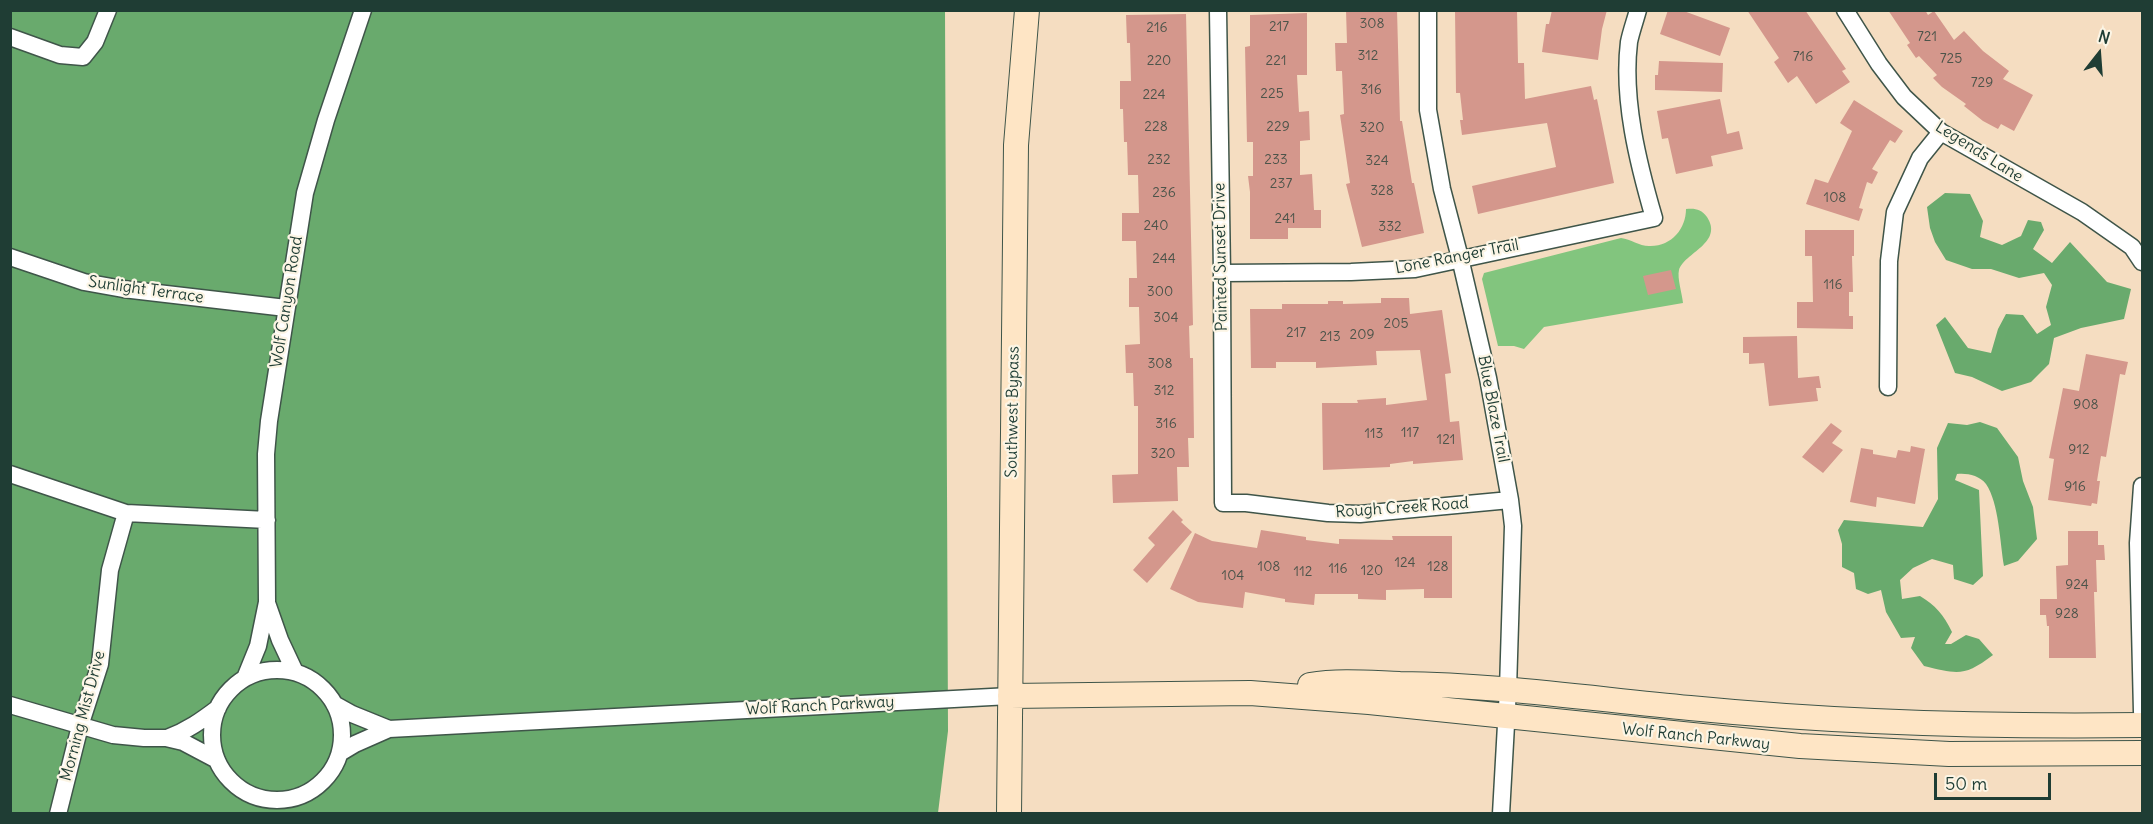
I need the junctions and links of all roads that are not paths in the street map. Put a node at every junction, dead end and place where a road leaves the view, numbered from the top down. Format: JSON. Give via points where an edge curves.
{"nodes":[{"id":1,"x":108,"y":10,"type":"edge"},
{"id":2,"x":363,"y":10,"type":"edge"},
{"id":3,"x":1027,"y":10,"type":"edge"},
{"id":4,"x":1218,"y":10,"type":"edge"},
{"id":5,"x":1428,"y":10,"type":"edge"},
{"id":6,"x":1638,"y":10,"type":"edge"},
{"id":7,"x":1845,"y":10,"type":"edge"},
{"id":8,"x":10,"y":37,"type":"edge"},
{"id":9,"x":1941,"y":132,"type":"junction"},
{"id":10,"x":2137,"y":242,"type":"edge"},
{"id":11,"x":10,"y":257,"type":"edge"},
{"id":12,"x":1460,"y":258,"type":"junction"},
{"id":13,"x":2142,"y":262,"type":"edge"},
{"id":14,"x":1222,"y":273,"type":"junction"},
{"id":15,"x":286,"y":308,"type":"junction"},
{"id":16,"x":1888,"y":387,"type":"dead end"},
{"id":17,"x":10,"y":474,"type":"edge"},
{"id":18,"x":2142,"y":486,"type":"edge"},
{"id":19,"x":1510,"y":500,"type":"junction"},
{"id":20,"x":1223,"y":503,"type":"joint"},
{"id":21,"x":126,"y":513,"type":"junction"},
{"id":22,"x":267,"y":520,"type":"junction"},
{"id":23,"x":267,"y":602,"type":"junction"},
{"id":24,"x":295,"y":672,"type":"junction"},
{"id":25,"x":245,"y":678,"type":"junction"},
{"id":26,"x":1508,"y":689,"type":"junction"},
{"id":27,"x":1251,"y":693,"type":"junction"},
{"id":28,"x":1010,"y":696,"type":"junction"},
{"id":29,"x":334,"y":704,"type":"junction"},
{"id":30,"x":10,"y":705,"type":"edge"},
{"id":31,"x":218,"y":708,"type":"junction"},
{"id":32,"x":2142,"y":712,"type":"edge"},
{"id":33,"x":1506,"y":717,"type":"junction"},
{"id":34,"x":2142,"y":725,"type":"edge"},
{"id":35,"x":80,"y":726,"type":"junction"},
{"id":36,"x":389,"y":729,"type":"junction"},
{"id":37,"x":166,"y":738,"type":"junction"},
{"id":38,"x":340,"y":753,"type":"junction"},
{"id":39,"x":2142,"y":753,"type":"edge"},
{"id":40,"x":217,"y":760,"type":"junction"},
{"id":41,"x":254,"y":795,"type":"junction"},
{"id":42,"x":301,"y":795,"type":"junction"},
{"id":43,"x":58,"y":813,"type":"edge"},
{"id":44,"x":267,"y":813,"type":"edge"},
{"id":45,"x":292,"y":813,"type":"edge"},
{"id":46,"x":1009,"y":813,"type":"edge"},
{"id":47,"x":1502,"y":813,"type":"edge"}],
"edges":[{"from":1,"to":8,"type":"street","via":[[95,42],[83,57],[60,55]]},
{"from":2,"to":15,"type":"street","name":"Wolf Canyon Road","via":[[305,193]]},
{"from":3,"to":28,"type":"street","name":"Southwest Bypass","via":[[1016,145]]},
{"from":4,"to":14,"type":"street","name":"Painted Sunset Drive"},
{"from":5,"to":12,"type":"street","name":"Blue Blaze Trail","via":[[1428,110],[1442,189]]},
{"from":6,"to":12,"type":"street","name":"Lone Ranger Trail","via":[[1629,41],[1630,106],[1640,168],[1654,218]]},
{"from":7,"to":9,"type":"street","name":"Legends Lane","via":[[1904,97]]},
{"from":9,"to":10,"type":"street","name":"Legends Lane"},
{"from":9,"to":16,"type":"street","via":[[1920,158],[1895,212],[1889,261]]},
{"from":10,"to":13,"type":"street","name":"Legends Lane"},
{"from":11,"to":15,"type":"street","name":"Sunlight Terrace","via":[[94,284]]},
{"from":12,"to":14,"type":"street","name":"Lone Ranger Trail","via":[[1404,269],[1351,273]]},
{"from":12,"to":19,"type":"street","name":"Blue Blaze Trail","via":[[1488,378]]},
{"from":14,"to":20,"type":"street","name":"Painted Sunset Drive"},
{"from":15,"to":22,"type":"street","name":"Wolf Canyon Road","via":[[266,454]]},
{"from":17,"to":21,"type":"street"},
{"from":18,"to":32,"type":"street","via":[[2138,543]]},
{"from":19,"to":20,"type":"street","name":"Rough Creek Road","via":[[1360,514]]},
{"from":19,"to":26,"type":"street","name":"Blue Blaze Trail","via":[[1513,526]]},
{"from":21,"to":22,"type":"street"},
{"from":21,"to":35,"type":"street","name":"Morning Mist Drive","via":[[110,570],[100,664]]},
{"from":22,"to":23,"type":"street","name":"Wolf Canyon Road"},
{"from":23,"to":24,"type":"street","name":"Wolf Canyon Road"},
{"from":23,"to":25,"type":"street","name":"Wolf Canyon Road","via":[[258,646]]},
{"from":24,"to":25,"type":"street","via":[[264,671]]},
{"from":24,"to":29,"type":"street","via":[[317,684]]},
{"from":25,"to":31,"type":"street"},
{"from":26,"to":27,"type":"street","name":"Wolf Ranch Parkway","via":[[1434,684],[1314,684]]},
{"from":26,"to":33,"type":"street","name":"Blue Blaze Trail"},
{"from":26,"to":34,"type":"street","name":"Wolf Ranch Parkway","via":[[1891,723]]},
{"from":27,"to":28,"type":"street","name":"Wolf Ranch Parkway"},
{"from":27,"to":33,"type":"street","name":"Wolf Ranch Parkway"},
{"from":28,"to":36,"type":"street","name":"Wolf Ranch Parkway"},
{"from":28,"to":46,"type":"street","name":"Southwest Bypass"},
{"from":29,"to":36,"type":"street","name":"Wolf Ranch Parkway"},
{"from":29,"to":38,"type":"street","via":[[342,734]]},
{"from":30,"to":35,"type":"street"},
{"from":31,"to":37,"type":"street","via":[[197,724]]},
{"from":31,"to":40,"type":"street","via":[[212,735]]},
{"from":33,"to":39,"type":"street","name":"Wolf Ranch Parkway","via":[[1863,751]]},
{"from":33,"to":47,"type":"street","name":"Blue Blaze Trail"},
{"from":35,"to":37,"type":"street","via":[[112,735]]},
{"from":35,"to":43,"type":"street","name":"Morning Mist Drive"},
{"from":36,"to":38,"type":"street","name":"Wolf Ranch Parkway"},
{"from":37,"to":40,"type":"street","via":[[183,741]]},
{"from":38,"to":42,"type":"street","via":[[325,780]]},
{"from":40,"to":41,"type":"street","via":[[232,782]]},
{"from":41,"to":42,"type":"street","via":[[279,800]]},
{"from":41,"to":44,"type":"street"},
{"from":42,"to":45,"type":"street"}]}
